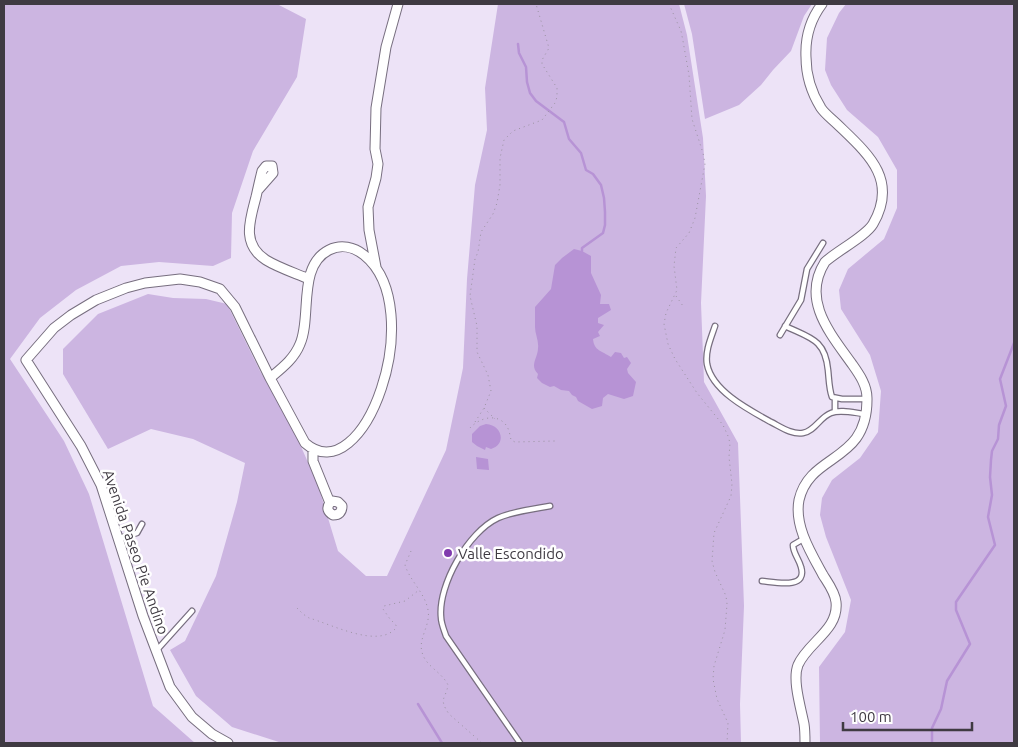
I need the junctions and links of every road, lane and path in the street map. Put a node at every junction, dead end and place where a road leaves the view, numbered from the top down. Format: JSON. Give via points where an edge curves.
{"nodes":[{"id":1,"x":398,"y":4,"type":"edge"},
{"id":2,"x":536,"y":4,"type":"edge"},
{"id":3,"x":668,"y":4,"type":"edge"},
{"id":4,"x":822,"y":4,"type":"edge"},
{"id":5,"x":258,"y":190,"type":"dead end"},
{"id":6,"x":823,"y":243,"type":"dead end"},
{"id":7,"x":372,"y":247,"type":"junction"},
{"id":8,"x":361,"y":252,"type":"junction"},
{"id":9,"x":377,"y":269,"type":"junction"},
{"id":10,"x":309,"y":278,"type":"junction"},
{"id":11,"x":676,"y":295,"type":"junction"},
{"id":12,"x":683,"y":306,"type":"dead end"},
{"id":13,"x":715,"y":326,"type":"dead end"},
{"id":14,"x":785,"y":326,"type":"junction"},
{"id":15,"x":780,"y":335,"type":"dead end"},
{"id":16,"x":270,"y":378,"type":"junction"},
{"id":17,"x":835,"y":398,"type":"junction"},
{"id":18,"x":867,"y":399,"type":"junction"},
{"id":19,"x":484,"y":408,"type":"junction"},
{"id":20,"x":835,"y":412,"type":"junction"},
{"id":21,"x":865,"y":414,"type":"junction"},
{"id":22,"x":496,"y":419,"type":"junction"},
{"id":23,"x":475,"y":422,"type":"junction"},
{"id":24,"x":470,"y":428,"type":"dead end"},
{"id":25,"x":555,"y":441,"type":"dead end"},
{"id":26,"x":313,"y":449,"type":"junction"},
{"id":27,"x":330,"y":503,"type":"dead end"},
{"id":28,"x":550,"y":506,"type":"dead end"},
{"id":29,"x":142,"y":524,"type":"dead end"},
{"id":30,"x":119,"y":538,"type":"junction"},
{"id":31,"x":805,"y":538,"type":"junction"},
{"id":32,"x":411,"y":551,"type":"dead end"},
{"id":33,"x":762,"y":580,"type":"dead end"},
{"id":34,"x":419,"y":590,"type":"junction"},
{"id":35,"x":297,"y":608,"type":"dead end"},
{"id":36,"x":192,"y":611,"type":"dead end"},
{"id":37,"x":156,"y":651,"type":"junction"},
{"id":38,"x":228,"y":743,"type":"edge"},
{"id":39,"x":482,"y":743,"type":"edge"},
{"id":40,"x":520,"y":743,"type":"edge"},
{"id":41,"x":727,"y":743,"type":"edge"},
{"id":42,"x":805,"y":743,"type":"edge"}],
"edges":[{"from":1,"to":7,"type":"street","via":[[378,88],[375,149],[378,164],[368,207]]},
{"from":2,"to":19,"type":"path","via":[[549,43],[542,64],[557,88],[557,97],[542,120],[513,131],[504,140],[496,202],[490,220],[481,232],[470,296],[477,326],[477,352],[491,391]]},
{"from":3,"to":11,"type":"path","via":[[681,31],[692,119],[705,164],[695,218],[676,248]]},
{"from":4,"to":18,"type":"street","via":[[808,34],[806,73],[810,87],[822,108],[872,160],[880,173],[883,187],[881,206],[873,226],[825,262],[816,284],[822,320],[860,375]]},
{"from":5,"to":10,"type":"street","via":[[249,223],[252,245],[266,260]]},
{"from":6,"to":14,"type":"lane","via":[[807,268],[803,294]]},
{"from":7,"to":8,"type":"street"},
{"from":7,"to":9,"type":"street"},
{"from":8,"to":9,"type":"street"},
{"from":8,"to":10,"type":"street","via":[[347,247],[326,251],[315,262]]},
{"from":9,"to":26,"type":"street","via":[[387,296],[393,332],[379,395],[350,442],[332,451]]},
{"from":10,"to":16,"type":"street","via":[[300,344],[291,359]]},
{"from":11,"to":12,"type":"path"},
{"from":11,"to":41,"type":"path","via":[[665,319],[668,344],[697,393],[723,425],[730,443],[731,496],[714,534],[712,561],[727,604],[725,630],[713,679],[717,699],[728,723]]},
{"from":13,"to":20,"type":"lane","via":[[707,351],[707,364],[712,376],[735,401],[798,433],[805,433],[822,418]]},
{"from":14,"to":15,"type":"lane"},
{"from":14,"to":17,"type":"lane","via":[[813,339],[823,349],[827,358],[830,393]]},
{"from":16,"to":26,"type":"street","via":[[301,438]]},
{"from":16,"to":30,"type":"street","name":"Avenida Paseo Pie Andino","via":[[235,307],[220,289],[200,282],[180,279],[126,288],[96,300],[54,328],[26,360],[82,446],[101,485]]},
{"from":17,"to":18,"type":"lane"},
{"from":17,"to":20,"type":"lane"},
{"from":18,"to":21,"type":"street"},
{"from":19,"to":22,"type":"path"},
{"from":19,"to":23,"type":"path"},
{"from":20,"to":21,"type":"lane"},
{"from":21,"to":31,"type":"street","via":[[854,443],[813,474],[806,484],[799,511]]},
{"from":22,"to":23,"type":"path"},
{"from":22,"to":25,"type":"path","via":[[507,426],[511,440],[515,442]]},
{"from":23,"to":24,"type":"path"},
{"from":26,"to":27,"type":"street","via":[[313,461]]},
{"from":28,"to":40,"type":"lane","via":[[497,518],[480,531],[464,549],[450,574],[442,599],[440,618],[446,636]]},
{"from":29,"to":30,"type":"lane","via":[[137,533]]},
{"from":30,"to":37,"type":"street","name":"Avenida Paseo Pie Andino"},
{"from":31,"to":33,"type":"lane","via":[[792,545],[802,567],[800,578],[792,583]]},
{"from":31,"to":42,"type":"street","via":[[836,602],[835,617],[797,669]]},
{"from":32,"to":34,"type":"path","via":[[405,565]]},
{"from":34,"to":35,"type":"path","via":[[405,601],[384,606],[396,628],[394,632],[380,636],[368,637],[309,618]]},
{"from":34,"to":39,"type":"path","via":[[429,619],[422,652],[426,662],[448,684],[443,700],[449,714]]},
{"from":36,"to":37,"type":"lane"},
{"from":37,"to":38,"type":"street","name":"Avenida Paseo Pie Andino","via":[[170,686],[184,708],[202,726]]}]}
